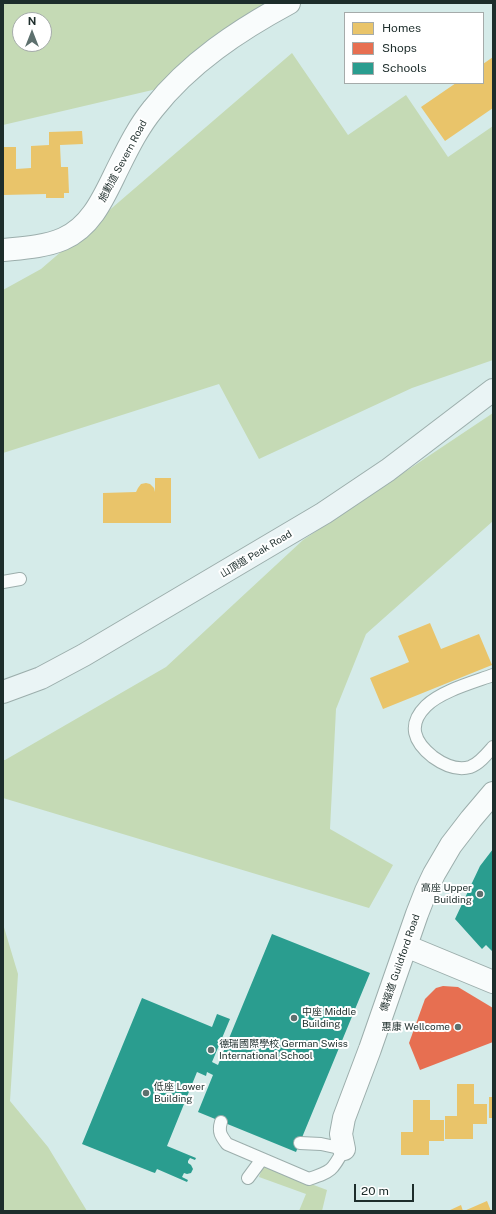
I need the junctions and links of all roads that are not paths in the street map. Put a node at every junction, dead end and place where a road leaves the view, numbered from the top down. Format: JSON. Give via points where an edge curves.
{"nodes":[{"id":1,"x":289,"y":3,"type":"edge"},
{"id":2,"x":3,"y":250,"type":"edge"},
{"id":3,"x":493,"y":390,"type":"edge"},
{"id":4,"x":20,"y":579,"type":"dead end"},
{"id":5,"x":3,"y":582,"type":"edge"},
{"id":6,"x":493,"y":674,"type":"edge"},
{"id":7,"x":3,"y":692,"type":"edge"},
{"id":8,"x":493,"y":747,"type":"edge"},
{"id":9,"x":493,"y":793,"type":"edge"},
{"id":10,"x":406,"y":946,"type":"junction"},
{"id":11,"x":493,"y":982,"type":"edge"},
{"id":12,"x":221,"y":1122,"type":"dead end"},
{"id":13,"x":300,"y":1143,"type":"dead end"},
{"id":14,"x":344,"y":1149,"type":"junction"},
{"id":15,"x":262,"y":1159,"type":"junction"},
{"id":16,"x":248,"y":1178,"type":"dead end"}],
"edges":[{"from":1,"to":2,"type":"street","name":"施勳道 Severn Road","via":[[246,27],[221,45],[165,95],[145,119],[101,202],[83,225],[71,235],[54,242]]},
{"from":3,"to":7,"type":"main road","name":"山頂道 Peak Road","via":[[388,470],[324,513],[84,656],[40,678]]},
{"from":4,"to":5,"type":"lane"},
{"from":6,"to":8,"type":"lane","via":[[435,699],[416,720],[415,736],[422,747],[440,762],[454,768],[474,765]]},
{"from":9,"to":10,"type":"street","name":"僑福道 Guildford Road","via":[[451,845],[434,874]]},
{"from":10,"to":11,"type":"street"},
{"from":10,"to":14,"type":"street","name":"僑福道 Guildford Road","via":[[344,1118],[341,1134]]},
{"from":12,"to":15,"type":"lane","via":[[220,1135],[227,1144]]},
{"from":13,"to":14,"type":"lane"},
{"from":14,"to":15,"type":"lane","via":[[329,1172],[309,1179]]},
{"from":15,"to":16,"type":"lane"}]}
